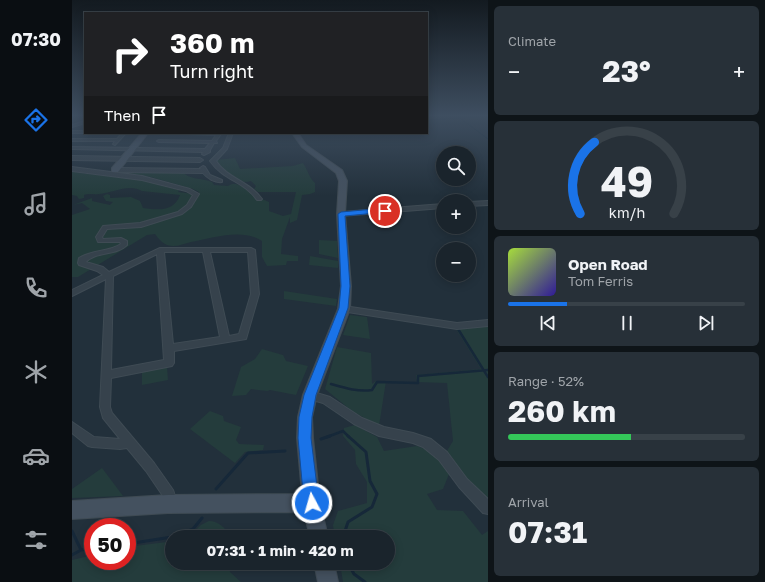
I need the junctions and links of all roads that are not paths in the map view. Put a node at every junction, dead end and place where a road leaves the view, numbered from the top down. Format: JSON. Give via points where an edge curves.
{"nodes":[{"id":1,"x":115,"y":142,"type":"edge"},
{"id":2,"x":137,"y":142,"type":"edge"},
{"id":3,"x":159,"y":142,"type":"edge"},
{"id":4,"x":215,"y":142,"type":"edge"},
{"id":5,"x":228,"y":142,"type":"edge"},
{"id":6,"x":301,"y":142,"type":"edge"},
{"id":7,"x":110,"y":149,"type":"junction"},
{"id":8,"x":131,"y":149,"type":"junction"},
{"id":9,"x":73,"y":150,"type":"edge"},
{"id":10,"x":154,"y":150,"type":"junction"},
{"id":11,"x":208,"y":151,"type":"junction"},
{"id":12,"x":72,"y":158,"type":"edge"},
{"id":13,"x":125,"y":159,"type":"junction"},
{"id":14,"x":200,"y":160,"type":"junction"},
{"id":15,"x":72,"y":169,"type":"edge"},
{"id":16,"x":115,"y":170,"type":"junction"},
{"id":17,"x":205,"y":171,"type":"junction"},
{"id":18,"x":93,"y":172,"type":"junction"},
{"id":19,"x":220,"y":181,"type":"dead end"},
{"id":20,"x":259,"y":199,"type":"dead end"},
{"id":21,"x":488,"y":203,"type":"edge"},
{"id":22,"x":476,"y":204,"type":"edge"},
{"id":23,"x":436,"y":207,"type":"edge"},
{"id":24,"x":341,"y":214,"type":"junction"},
{"id":25,"x":160,"y":250,"type":"junction"},
{"id":26,"x":206,"y":250,"type":"junction"},
{"id":27,"x":108,"y":274,"type":"junction"},
{"id":28,"x":72,"y":293,"type":"edge"},
{"id":29,"x":344,"y":308,"type":"junction"},
{"id":30,"x":488,"y":323,"type":"edge"},
{"id":31,"x":224,"y":340,"type":"junction"},
{"id":32,"x":169,"y":348,"type":"junction"},
{"id":33,"x":106,"y":375,"type":"junction"},
{"id":34,"x":310,"y":395,"type":"junction"},
{"id":35,"x":72,"y":427,"type":"edge"},
{"id":36,"x":129,"y":442,"type":"junction"},
{"id":37,"x":312,"y":503,"type":"junction"},
{"id":38,"x":168,"y":504,"type":"junction"},
{"id":39,"x":488,"y":508,"type":"edge"},
{"id":40,"x":72,"y":510,"type":"edge"},
{"id":41,"x":318,"y":530,"type":"edge"},
{"id":42,"x":325,"y":570,"type":"edge"},
{"id":43,"x":328,"y":582,"type":"edge"}],
"edges":[{"from":1,"to":7,"type":"street"},
{"from":2,"to":8,"type":"main road"},
{"from":3,"to":10,"type":"street"},
{"from":4,"to":11,"type":"street"},
{"from":5,"to":20,"type":"street","via":[[213,161],[216,168],[224,175],[253,189]]},
{"from":6,"to":24,"type":"main road","via":[[313,154],[339,172],[343,181]]},
{"from":7,"to":8,"type":"street"},
{"from":7,"to":9,"type":"street"},
{"from":8,"to":10,"type":"street"},
{"from":8,"to":13,"type":"main road"},
{"from":10,"to":11,"type":"street"},
{"from":11,"to":14,"type":"street"},
{"from":12,"to":13,"type":"street"},
{"from":13,"to":14,"type":"street"},
{"from":13,"to":16,"type":"main road"},
{"from":14,"to":17,"type":"street"},
{"from":15,"to":18,"type":"street"},
{"from":16,"to":17,"type":"street"},
{"from":16,"to":18,"type":"street"},
{"from":17,"to":19,"type":"street","via":[[208,176]]},
{"from":18,"to":27,"type":"street","via":[[149,179],[196,194],[189,206],[180,213],[141,225],[111,226],[103,229],[100,241],[120,240],[124,241],[124,245],[118,249],[90,255],[82,260],[82,263]]},
{"from":21,"to":22,"type":"street"},
{"from":23,"to":24,"type":"street"},
{"from":24,"to":29,"type":"main road","via":[[346,286]]},
{"from":25,"to":26,"type":"street"},
{"from":25,"to":27,"type":"street"},
{"from":25,"to":32,"type":"street"},
{"from":26,"to":31,"type":"street"},
{"from":26,"to":31,"type":"street","via":[[251,250],[255,294],[243,337]]},
{"from":27,"to":28,"type":"street"},
{"from":27,"to":33,"type":"street","via":[[110,277]]},
{"from":29,"to":30,"type":"street","via":[[457,326]]},
{"from":29,"to":34,"type":"main road"},
{"from":31,"to":32,"type":"street"},
{"from":32,"to":33,"type":"street","via":[[170,363]]},
{"from":33,"to":36,"type":"street","via":[[107,415]]},
{"from":34,"to":37,"type":"main road","via":[[305,417],[305,438]]},
{"from":34,"to":39,"type":"street","via":[[326,400],[358,421],[383,432],[428,443],[443,456],[463,483]]},
{"from":35,"to":36,"type":"street","via":[[92,442]]},
{"from":36,"to":38,"type":"street","via":[[169,494]]},
{"from":37,"to":38,"type":"main road"},
{"from":37,"to":41,"type":"main road"},
{"from":38,"to":40,"type":"main road"},
{"from":42,"to":43,"type":"main road"}]}
